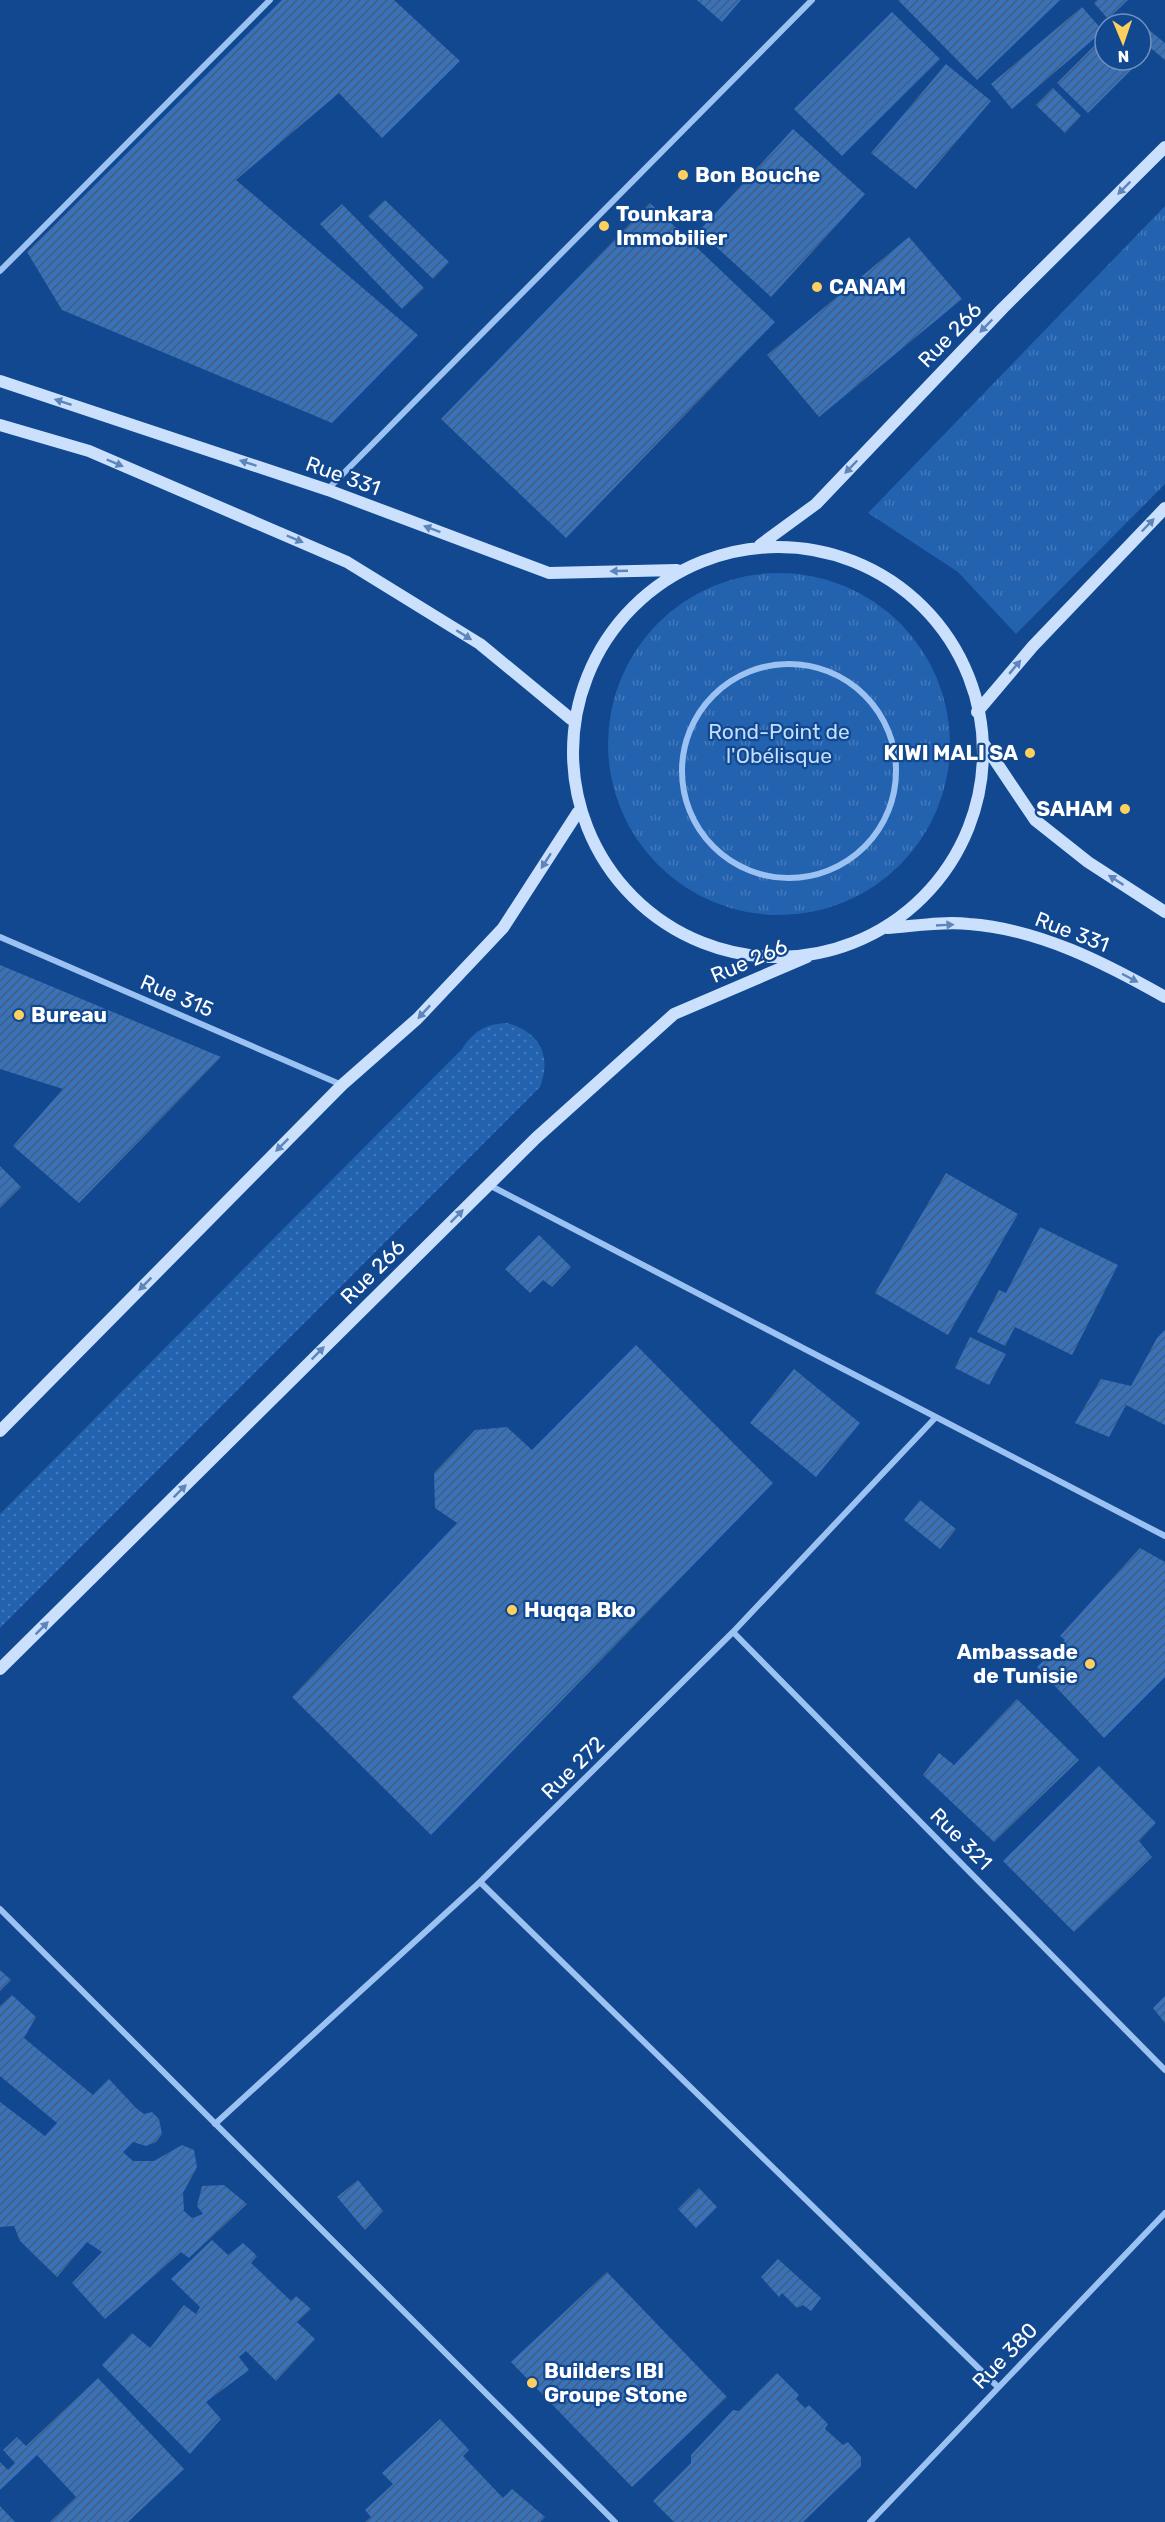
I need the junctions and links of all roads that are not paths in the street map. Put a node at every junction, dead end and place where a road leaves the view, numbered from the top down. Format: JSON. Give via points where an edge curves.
{"nodes":[{"id":1,"x":270,"y":0,"type":"edge"},
{"id":2,"x":812,"y":0,"type":"edge"},
{"id":3,"x":1165,"y":147,"type":"edge"},
{"id":4,"x":0,"y":271,"type":"edge"},
{"id":5,"x":0,"y":381,"type":"edge"},
{"id":6,"x":0,"y":425,"type":"edge"},
{"id":7,"x":328,"y":490,"type":"junction"},
{"id":8,"x":1165,"y":508,"type":"edge"},
{"id":9,"x":759,"y":545,"type":"junction"},
{"id":10,"x":677,"y":570,"type":"junction"},
{"id":11,"x":977,"y":712,"type":"junction"},
{"id":12,"x":571,"y":718,"type":"junction"},
{"id":13,"x":984,"y":744,"type":"junction"},
{"id":14,"x":578,"y":812,"type":"junction"},
{"id":15,"x":854,"y":856,"type":"joint"},
{"id":16,"x":1165,"y":912,"type":"edge"},
{"id":17,"x":887,"y":928,"type":"junction"},
{"id":18,"x":0,"y":937,"type":"edge"},
{"id":19,"x":810,"y":956,"type":"junction"},
{"id":20,"x":1165,"y":997,"type":"edge"},
{"id":21,"x":342,"y":1085,"type":"junction"},
{"id":22,"x":489,"y":1185,"type":"junction"},
{"id":23,"x":936,"y":1417,"type":"junction"},
{"id":24,"x":0,"y":1431,"type":"edge"},
{"id":25,"x":1165,"y":1536,"type":"edge"},
{"id":26,"x":733,"y":1632,"type":"junction"},
{"id":27,"x":0,"y":1669,"type":"edge"},
{"id":28,"x":480,"y":1882,"type":"junction"},
{"id":29,"x":0,"y":1909,"type":"edge"},
{"id":30,"x":1165,"y":2070,"type":"edge"},
{"id":31,"x":215,"y":2124,"type":"junction"},
{"id":32,"x":1165,"y":2213,"type":"edge"},
{"id":33,"x":998,"y":2387,"type":"junction"},
{"id":34,"x":615,"y":2522,"type":"edge"},
{"id":35,"x":870,"y":2522,"type":"edge"}],
"edges":[{"from":1,"to":4,"type":"street"},
{"from":2,"to":7,"type":"street"},
{"from":3,"to":9,"type":"main road","name":"Rue 266","one_way":true,"via":[[1003,308],[816,504]]},
{"from":7,"to":5,"type":"main road","name":"Rue 331","one_way":true},
{"from":6,"to":12,"type":"main road","one_way":true,"via":[[89,451],[347,562],[480,644]]},
{"from":10,"to":7,"type":"main road","name":"Rue 331","one_way":true,"via":[[549,573]]},
{"from":11,"to":8,"type":"main road","one_way":true,"via":[[1033,646]]},
{"from":9,"to":10,"type":"main road"},
{"from":9,"to":11,"type":"main road","via":[[844,555],[918,597],[968,667]]},
{"from":10,"to":12,"type":"main road","via":[[607,632]]},
{"from":11,"to":13,"type":"main road"},
{"from":12,"to":14,"type":"main road"},
{"from":16,"to":13,"type":"main road","one_way":true,"via":[[1088,862],[1035,820]]},
{"from":13,"to":17,"type":"main road","via":[[979,803],[960,852],[929,894]]},
{"from":14,"to":19,"type":"main road","via":[[613,878],[668,927],[736,954]]},
{"from":14,"to":21,"type":"main road","one_way":true,"via":[[503,928],[417,1019]]},
{"from":15,"to":15,"type":"street","via":[[825,873],[792,879],[754,873],[721,855],[696,827],[683,792],[682,755],[694,720],[718,691],[750,671],[786,663],[820,668],[851,682],[875,705],[891,736],[897,768],[893,802],[878,832]]},
{"from":17,"to":19,"type":"main road"},
{"from":17,"to":20,"type":"main road","name":"Rue 331","one_way":true,"via":[[969,923],[1032,935],[1125,974]]},
{"from":18,"to":21,"type":"street","name":"Rue 315"},
{"from":19,"to":22,"type":"main road","name":"Rue 266","via":[[674,1014]]},
{"from":21,"to":24,"type":"main road","one_way":true},
{"from":22,"to":23,"type":"street"},
{"from":27,"to":22,"type":"main road","name":"Rue 266","one_way":true},
{"from":23,"to":25,"type":"street"},
{"from":23,"to":26,"type":"street","name":"Rue 272"},
{"from":26,"to":28,"type":"street","name":"Rue 272"},
{"from":26,"to":30,"type":"street","name":"Rue 321"},
{"from":28,"to":31,"type":"street","name":"Rue 272"},
{"from":28,"to":33,"type":"street"},
{"from":29,"to":31,"type":"street"},
{"from":31,"to":34,"type":"street"},
{"from":32,"to":33,"type":"street","name":"Rue 380"},
{"from":33,"to":35,"type":"street","name":"Rue 380"}]}
